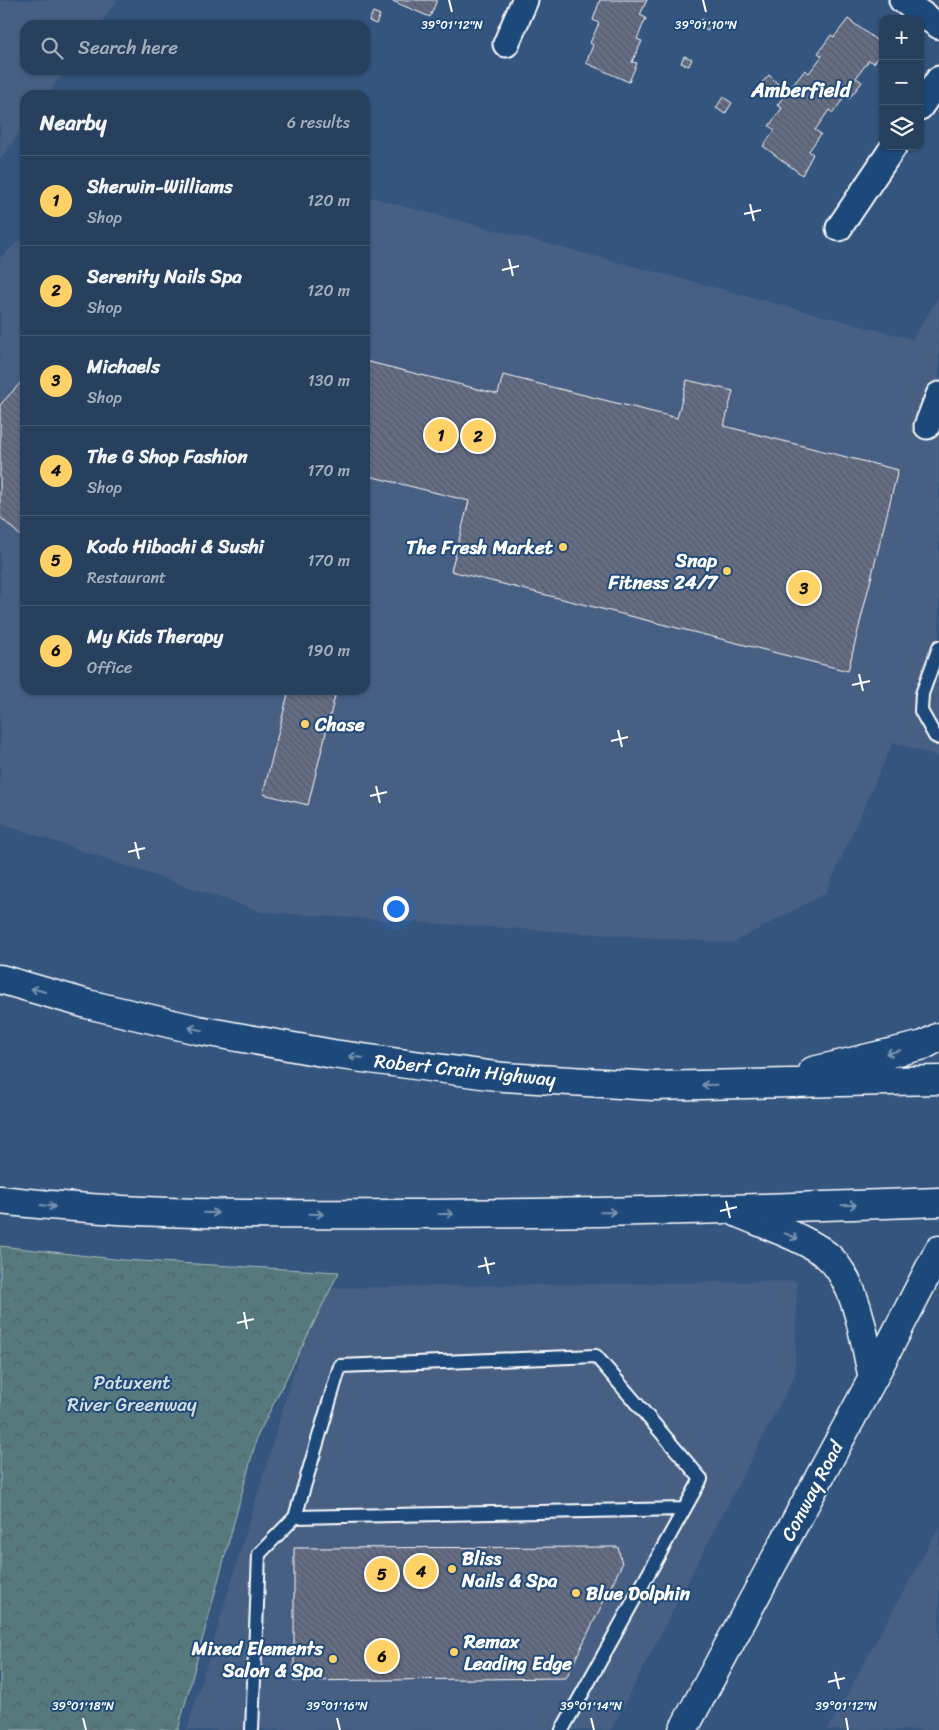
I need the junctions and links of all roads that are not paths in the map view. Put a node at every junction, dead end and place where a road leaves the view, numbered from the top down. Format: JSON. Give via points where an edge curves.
{"nodes":[{"id":1,"x":525,"y":0,"type":"edge"},
{"id":2,"x":902,"y":0,"type":"edge"},
{"id":3,"x":939,"y":26,"type":"edge"},
{"id":4,"x":506,"y":44,"type":"dead end"},
{"id":5,"x":939,"y":79,"type":"edge"},
{"id":6,"x":921,"y":105,"type":"edge"},
{"id":7,"x":891,"y":150,"type":"edge"},
{"id":8,"x":839,"y":228,"type":"dead end"},
{"id":9,"x":939,"y":395,"type":"edge"},
{"id":10,"x":927,"y":426,"type":"dead end"},
{"id":11,"x":939,"y":647,"type":"edge"},
{"id":12,"x":939,"y":738,"type":"edge"},
{"id":13,"x":0,"y":979,"type":"edge"},
{"id":14,"x":939,"y":1037,"type":"edge"},
{"id":15,"x":939,"y":1080,"type":"edge"},
{"id":16,"x":758,"y":1084,"type":"junction"},
{"id":17,"x":0,"y":1200,"type":"edge"},
{"id":18,"x":939,"y":1202,"type":"edge"},
{"id":19,"x":730,"y":1210,"type":"junction"},
{"id":20,"x":939,"y":1250,"type":"edge"},
{"id":21,"x":873,"y":1378,"type":"junction"},
{"id":22,"x":684,"y":1509,"type":"junction"},
{"id":23,"x":296,"y":1517,"type":"junction"},
{"id":24,"x":690,"y":1728,"type":"edge"},
{"id":25,"x":252,"y":1730,"type":"edge"},
{"id":26,"x":562,"y":1730,"type":"edge"}],
"edges":[{"from":1,"to":4,"type":"street"},
{"from":2,"to":3,"type":"street"},
{"from":5,"to":6,"type":"street"},
{"from":7,"to":8,"type":"street"},
{"from":9,"to":10,"type":"street"},
{"from":11,"to":12,"type":"lane","via":[[922,694],[921,711]]},
{"from":16,"to":13,"type":"main road","name":"Robert Crain Highway","one_way":true,"via":[[653,1086],[504,1077],[333,1054],[198,1030],[87,1004]]},
{"from":14,"to":16,"type":"main road","one_way":true,"via":[[924,1045]]},
{"from":15,"to":16,"type":"main road","name":"Robert Crain Highway"},
{"from":17,"to":19,"type":"main road","one_way":true,"via":[[58,1207],[194,1213],[494,1214]]},
{"from":19,"to":18,"type":"main road","one_way":true},
{"from":19,"to":21,"type":"main road","one_way":true,"via":[[808,1244],[831,1260],[853,1298]]},
{"from":20,"to":21,"type":"main road","name":"Conway Road"},
{"from":21,"to":24,"type":"main road","name":"Conway Road"},
{"from":22,"to":23,"type":"lane"},
{"from":22,"to":23,"type":"lane","via":[[701,1479],[596,1356],[340,1366]]},
{"from":22,"to":26,"type":"lane"},
{"from":23,"to":25,"type":"lane","via":[[259,1554]]}]}
